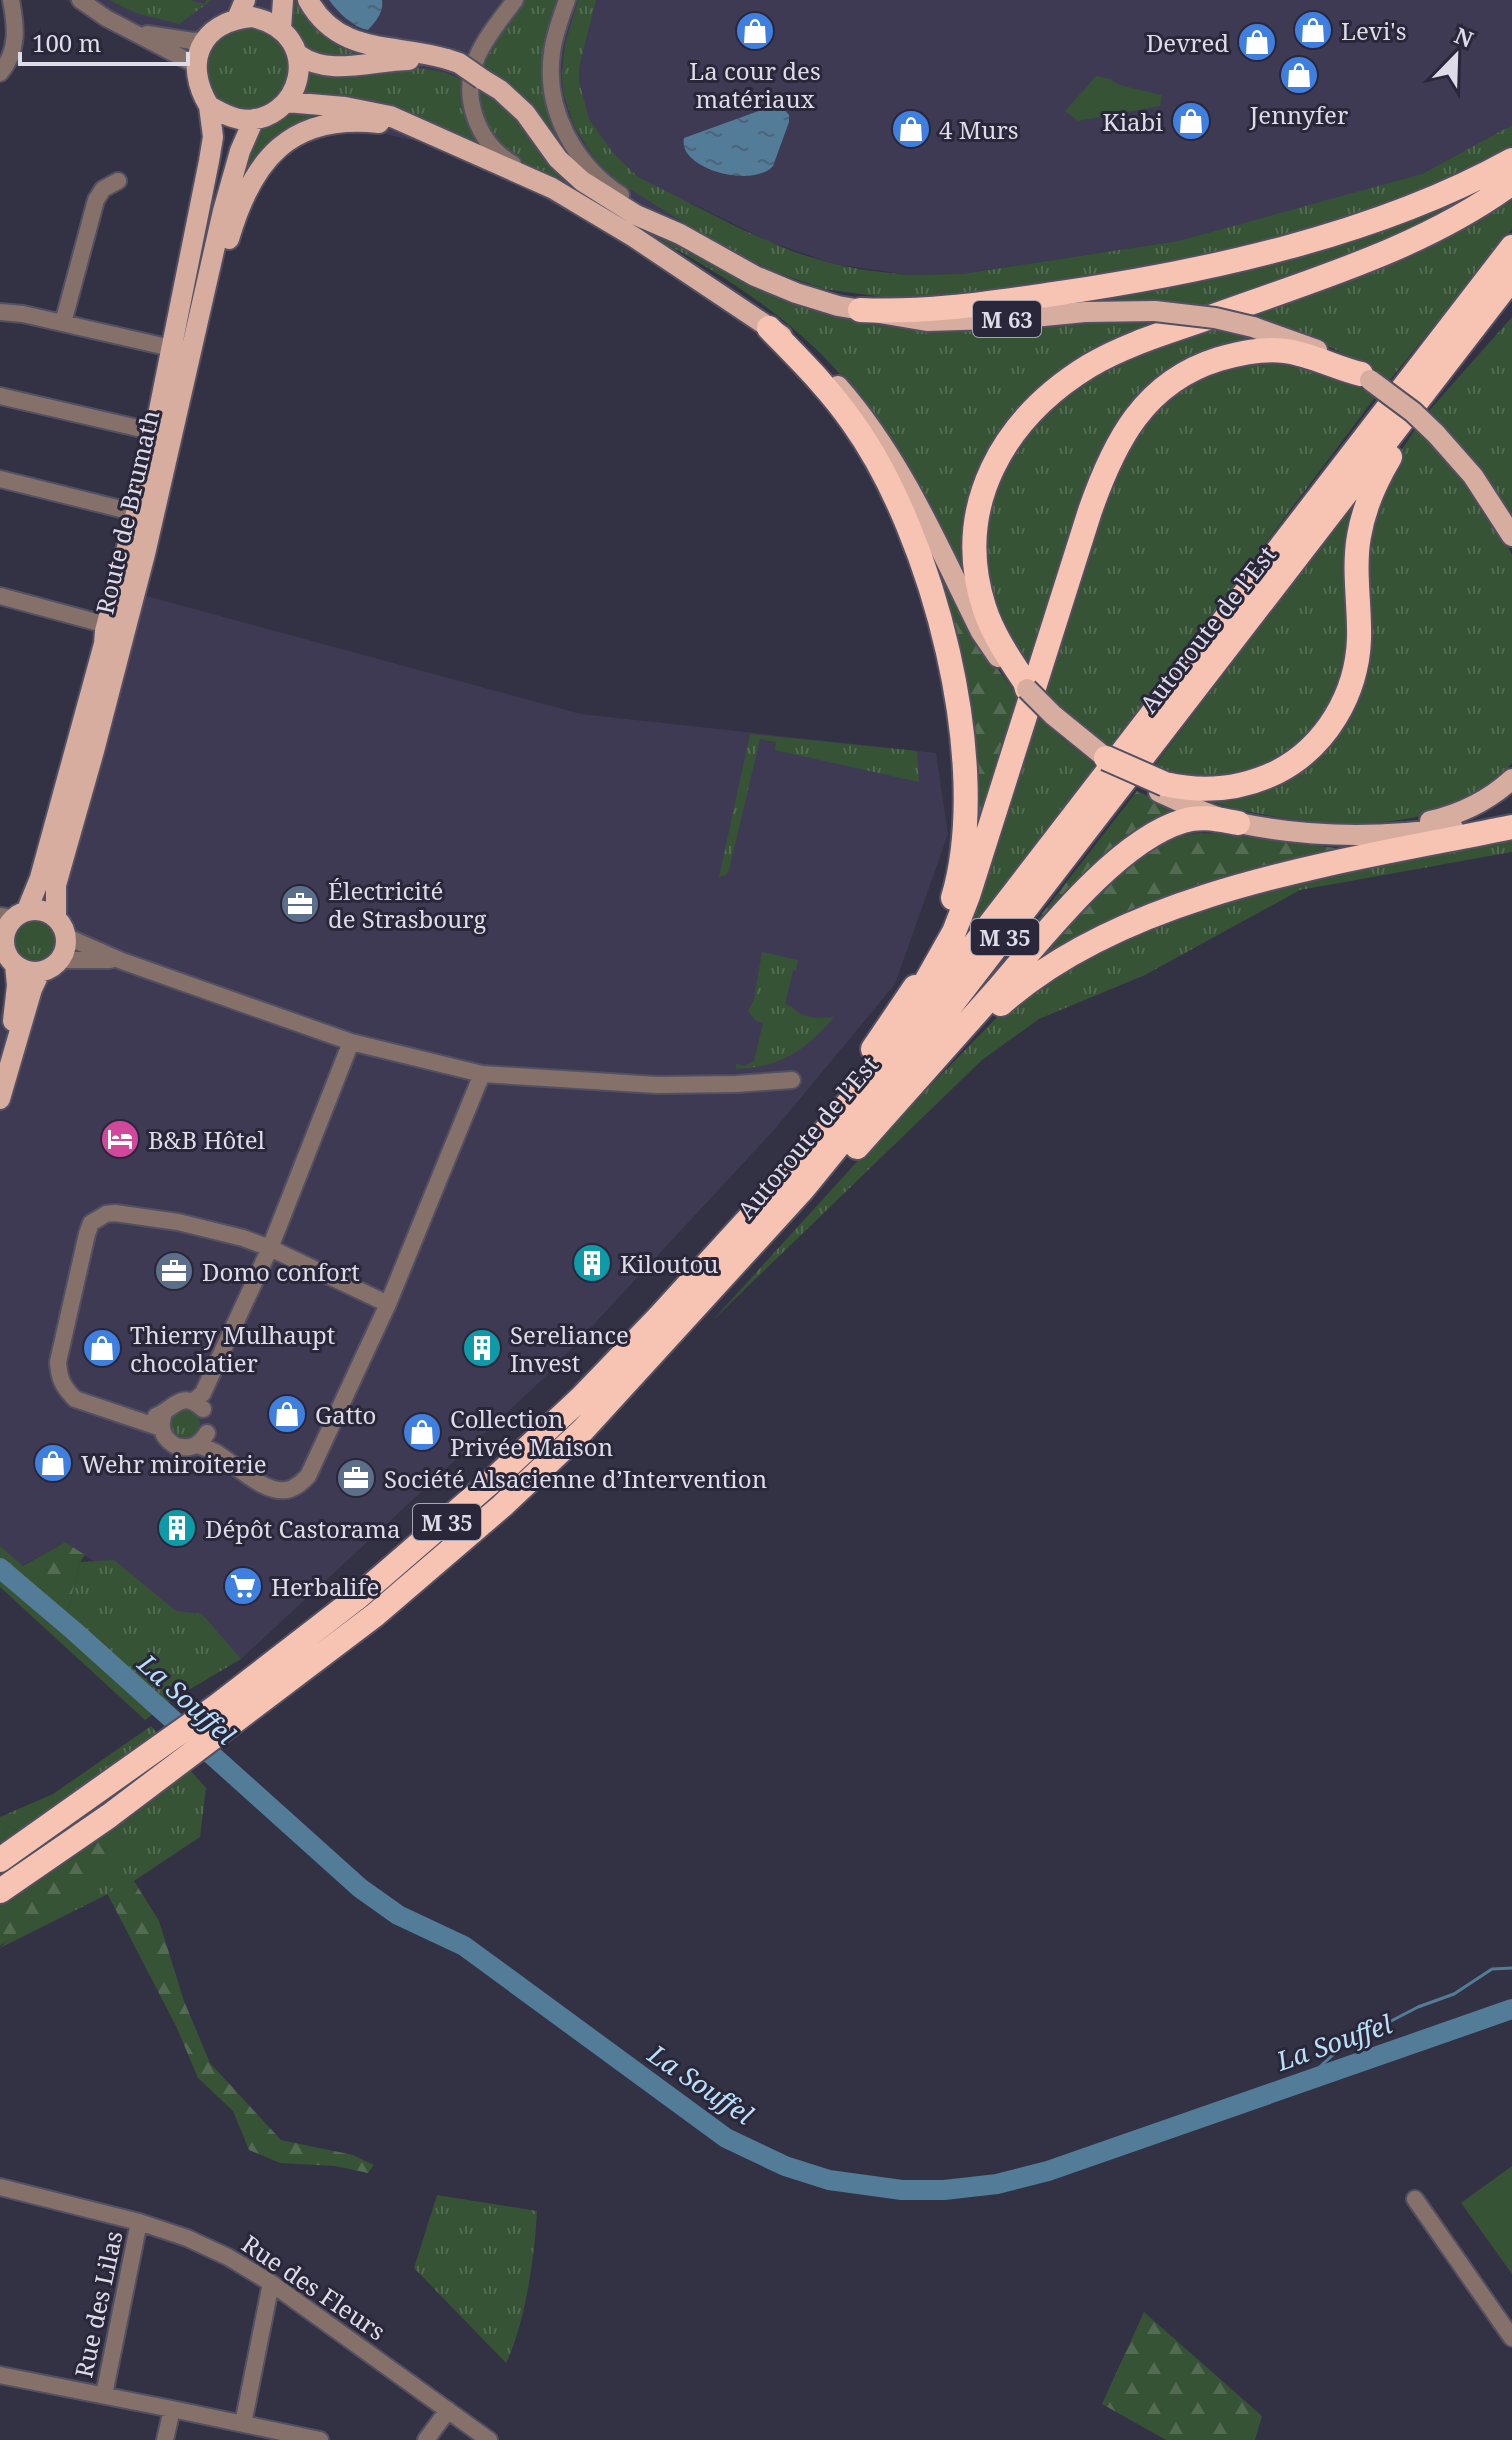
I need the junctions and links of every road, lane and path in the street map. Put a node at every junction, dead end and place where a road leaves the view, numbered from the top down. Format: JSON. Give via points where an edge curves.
{"nodes":[{"id":1,"x":11,"y":0,"type":"edge"},
{"id":2,"x":80,"y":0,"type":"edge"},
{"id":3,"x":283,"y":0,"type":"edge"},
{"id":4,"x":308,"y":0,"type":"edge"},
{"id":5,"x":515,"y":0,"type":"edge"},
{"id":6,"x":567,"y":0,"type":"edge"},
{"id":7,"x":241,"y":9,"type":"edge"},
{"id":8,"x":123,"y":27,"type":"junction"},
{"id":9,"x":281,"y":28,"type":"junction"},
{"id":10,"x":205,"y":40,"type":"junction"},
{"id":11,"x":299,"y":55,"type":"junction"},
{"id":12,"x":446,"y":62,"type":"junction"},
{"id":13,"x":196,"y":65,"type":"junction"},
{"id":14,"x":0,"y":73,"type":"edge"},
{"id":15,"x":286,"y":102,"type":"junction"},
{"id":16,"x":209,"y":106,"type":"junction"},
{"id":17,"x":254,"y":119,"type":"junction"},
{"id":18,"x":1512,"y":160,"type":"edge"},
{"id":19,"x":492,"y":162,"type":"junction"},
{"id":20,"x":118,"y":181,"type":"dead end"},
{"id":21,"x":1512,"y":183,"type":"edge"},
{"id":22,"x":552,"y":188,"type":"junction"},
{"id":23,"x":680,"y":234,"type":"junction"},
{"id":24,"x":1512,"y":247,"type":"edge"},
{"id":25,"x":1512,"y":278,"type":"edge"},
{"id":26,"x":860,"y":310,"type":"junction"},
{"id":27,"x":0,"y":312,"type":"edge"},
{"id":28,"x":63,"y":323,"type":"junction"},
{"id":29,"x":769,"y":328,"type":"junction"},
{"id":30,"x":171,"y":348,"type":"junction"},
{"id":31,"x":1366,"y":377,"type":"junction"},
{"id":32,"x":0,"y":396,"type":"edge"},
{"id":33,"x":180,"y":402,"type":"junction"},
{"id":34,"x":1402,"y":421,"type":"junction"},
{"id":35,"x":155,"y":432,"type":"junction"},
{"id":36,"x":0,"y":479,"type":"edge"},
{"id":37,"x":137,"y":513,"type":"junction"},
{"id":38,"x":1512,"y":536,"type":"edge"},
{"id":39,"x":0,"y":596,"type":"edge"},
{"id":40,"x":106,"y":628,"type":"junction"},
{"id":41,"x":1007,"y":663,"type":"junction"},
{"id":42,"x":1027,"y":689,"type":"joint"},
{"id":43,"x":1096,"y":750,"type":"joint"},
{"id":44,"x":1512,"y":779,"type":"edge"},
{"id":45,"x":1162,"y":788,"type":"junction"},
{"id":46,"x":1512,"y":818,"type":"edge"},
{"id":47,"x":1238,"y":823,"type":"junction"},
{"id":48,"x":1512,"y":827,"type":"edge"},
{"id":49,"x":1327,"y":833,"type":"junction"},
{"id":50,"x":14,"y":915,"type":"edge"},
{"id":51,"x":61,"y":926,"type":"junction"},
{"id":52,"x":2,"y":936,"type":"edge"},
{"id":53,"x":59,"y":960,"type":"junction"},
{"id":54,"x":122,"y":961,"type":"junction"},
{"id":55,"x":15,"y":965,"type":"junction"},
{"id":56,"x":40,"y":972,"type":"junction"},
{"id":57,"x":351,"y":1042,"type":"junction"},
{"id":58,"x":0,"y":1071,"type":"edge"},
{"id":59,"x":482,"y":1074,"type":"junction"},
{"id":60,"x":792,"y":1080,"type":"dead end"},
{"id":61,"x":848,"y":1085,"type":"junction"},
{"id":62,"x":908,"y":1090,"type":"junction"},
{"id":63,"x":0,"y":1099,"type":"edge"},
{"id":64,"x":739,"y":1229,"type":"junction"},
{"id":65,"x":270,"y":1248,"type":"junction"},
{"id":66,"x":388,"y":1304,"type":"junction"},
{"id":67,"x":200,"y":1401,"type":"junction"},
{"id":68,"x":163,"y":1421,"type":"junction"},
{"id":69,"x":583,"y":1430,"type":"junction"},
{"id":70,"x":202,"y":1439,"type":"junction"},
{"id":71,"x":226,"y":1715,"type":"junction"},
{"id":72,"x":0,"y":1860,"type":"edge"},
{"id":73,"x":0,"y":1891,"type":"edge"},
{"id":74,"x":0,"y":2187,"type":"edge"},
{"id":75,"x":1415,"y":2199,"type":"dead end"},
{"id":76,"x":139,"y":2222,"type":"junction"},
{"id":77,"x":271,"y":2283,"type":"junction"},
{"id":78,"x":1512,"y":2338,"type":"edge"},
{"id":79,"x":0,"y":2375,"type":"edge"},
{"id":80,"x":104,"y":2395,"type":"junction"},
{"id":81,"x":172,"y":2409,"type":"junction"},
{"id":82,"x":448,"y":2410,"type":"junction"},
{"id":83,"x":243,"y":2424,"type":"junction"},
{"id":84,"x":165,"y":2440,"type":"edge"},
{"id":85,"x":320,"y":2440,"type":"edge"},
{"id":86,"x":426,"y":2440,"type":"edge"},
{"id":87,"x":489,"y":2440,"type":"edge"}],
"edges":[{"from":1,"to":14,"type":"street","via":[[17,32]]},
{"from":2,"to":8,"type":"street"},
{"from":3,"to":9,"type":"main road"},
{"from":4,"to":12,"type":"main road","via":[[324,22],[352,41]]},
{"from":5,"to":22,"type":"street","via":[[474,64],[472,106],[497,153]]},
{"from":6,"to":23,"type":"street","via":[[552,53],[554,102],[563,129],[607,186]]},
{"from":7,"to":9,"type":"main road"},
{"from":7,"to":10,"type":"main road"},
{"from":8,"to":10,"type":"street"},
{"from":8,"to":13,"type":"street"},
{"from":9,"to":11,"type":"main road"},
{"from":10,"to":13,"type":"main road"},
{"from":11,"to":12,"type":"main road","via":[[320,66]]},
{"from":11,"to":15,"type":"main road","via":[[299,72]]},
{"from":12,"to":23,"type":"main road","number":"M 63","bridge":true,"via":[[472,71],[525,113],[572,173],[636,215]]},
{"from":13,"to":16,"type":"main road","via":[[196,80]]},
{"from":15,"to":17,"type":"main road"},
{"from":15,"to":19,"type":"main road","via":[[390,116]]},
{"from":16,"to":17,"type":"main road","via":[[239,119]]},
{"from":16,"to":30,"type":"main road","name":"Route de Brumath","via":[[213,137]]},
{"from":17,"to":33,"type":"main road","name":"Route de Brumath","via":[[223,211]]},
{"from":18,"to":26,"type":"highway","via":[[1404,210],[1200,268],[927,312]]},
{"from":19,"to":22,"type":"main road"},
{"from":19,"to":33,"type":"main road","via":[[373,123],[314,128],[288,140],[256,172],[244,194],[192,386]]},
{"from":20,"to":28,"type":"street","via":[[96,200]]},
{"from":21,"to":41,"type":"highway","via":[[1423,237],[1104,359],[1031,410],[994,465],[976,531],[984,606]]},
{"from":22,"to":29,"type":"main road"},
{"from":23,"to":26,"type":"main road","number":"M 63","via":[[775,285]]},
{"from":24,"to":64,"type":"highway","name":"Autoroute de l’Est","number":"M 35","via":[[955,971]]},
{"from":25,"to":34,"type":"highway","name":"Autoroute de l’Est","number":"M 35"},
{"from":26,"to":31,"type":"main road","number":"M 63","bridge":true,"via":[[927,321],[1155,311],[1215,318],[1303,344]]},
{"from":27,"to":28,"type":"street"},
{"from":28,"to":30,"type":"street"},
{"from":29,"to":41,"type":"main road","via":[[810,357],[864,416],[897,464],[981,632]]},
{"from":29,"to":61,"type":"highway","via":[[853,423],[899,504],[948,653],[964,747],[967,816],[946,921],[900,1013]]},
{"from":30,"to":35,"type":"main road","name":"Route de Brumath"},
{"from":31,"to":38,"type":"main road","number":"M 63","bridge":true,"via":[[1436,434],[1479,485]]},
{"from":31,"to":61,"type":"highway","via":[[1289,351],[1251,351],[1188,372],[1135,416],[1099,487],[954,932],[906,1015]]},
{"from":32,"to":35,"type":"street"},
{"from":33,"to":51,"type":"main road","name":"Route de Brumath","via":[[124,637],[56,885]]},
{"from":34,"to":45,"type":"highway","via":[[1397,446],[1371,493],[1361,526],[1357,662],[1337,716],[1303,756],[1268,776],[1224,789]]},
{"from":34,"to":69,"type":"highway","name":"Autoroute de l’Est","number":"M 35","via":[[971,982],[836,1149]]},
{"from":35,"to":37,"type":"main road","name":"Route de Brumath"},
{"from":36,"to":37,"type":"street"},
{"from":37,"to":40,"type":"main road","name":"Route de Brumath"},
{"from":39,"to":40,"type":"street"},
{"from":40,"to":50,"type":"main road","name":"Route de Brumath","via":[[43,829],[48,841],[40,878]]},
{"from":41,"to":42,"type":"highway"},
{"from":42,"to":43,"type":"main road","bridge":true},
{"from":43,"to":45,"type":"highway","bridge":true},
{"from":44,"to":49,"type":"main road","via":[[1456,814],[1414,825]]},
{"from":45,"to":47,"type":"main road"},
{"from":46,"to":49,"type":"main road","via":[[1388,836]]},
{"from":47,"to":49,"type":"main road"},
{"from":47,"to":62,"type":"highway","via":[[1183,821],[1123,856]]},
{"from":48,"to":62,"type":"highway","via":[[1222,892],[1113,933],[1029,981]]},
{"from":50,"to":51,"type":"main road","via":[[38,909]]},
{"from":50,"to":52,"type":"main road"},
{"from":51,"to":53,"type":"main road"},
{"from":51,"to":54,"type":"street"},
{"from":52,"to":55,"type":"main road"},
{"from":53,"to":54,"type":"street"},
{"from":53,"to":56,"type":"main road"},
{"from":54,"to":57,"type":"street"},
{"from":55,"to":56,"type":"main road"},
{"from":55,"to":58,"type":"main road","via":[[15,1006]]},
{"from":56,"to":63,"type":"main road"},
{"from":57,"to":59,"type":"street"},
{"from":57,"to":65,"type":"street"},
{"from":59,"to":60,"type":"street","via":[[657,1085]]},
{"from":59,"to":66,"type":"street"},
{"from":61,"to":64,"type":"highway"},
{"from":62,"to":69,"type":"highway","via":[[800,1211]]},
{"from":64,"to":71,"type":"highway","name":"Autoroute de l’Est","number":"M 35","via":[[581,1398]]},
{"from":65,"to":66,"type":"street"},
{"from":65,"to":67,"type":"street"},
{"from":65,"to":68,"type":"street","via":[[147,1217],[115,1213],[91,1223],[58,1362],[59,1377],[75,1399],[143,1421]]},
{"from":66,"to":70,"type":"street","via":[[308,1476],[296,1487],[273,1489],[243,1473]]},
{"from":67,"to":68,"type":"street","via":[[173,1404]]},
{"from":67,"to":70,"type":"street","via":[[208,1421]]},
{"from":68,"to":70,"type":"street","via":[[165,1437],[176,1446],[190,1448]]},
{"from":69,"to":71,"type":"highway","name":"Autoroute de l’Est","number":"M 35","via":[[386,1606]]},
{"from":71,"to":72,"type":"highway","name":"Autoroute de l’Est","number":"M 35","via":[[149,1755]]},
{"from":71,"to":73,"type":"highway","name":"Autoroute de l’Est","number":"M 35","via":[[168,1772]]},
{"from":74,"to":76,"type":"street","name":"Rue des Fleurs"},
{"from":75,"to":78,"type":"street"},
{"from":76,"to":77,"type":"street","name":"Rue des Fleurs","via":[[187,2238]]},
{"from":76,"to":80,"type":"street","name":"Rue des Lilas"},
{"from":77,"to":82,"type":"street","name":"Rue des Fleurs"},
{"from":77,"to":83,"type":"street"},
{"from":79,"to":80,"type":"street"},
{"from":80,"to":81,"type":"street"},
{"from":81,"to":83,"type":"street"},
{"from":81,"to":84,"type":"street"},
{"from":82,"to":86,"type":"street"},
{"from":82,"to":87,"type":"street","name":"Rue des Fleurs"},
{"from":83,"to":85,"type":"street"}]}
